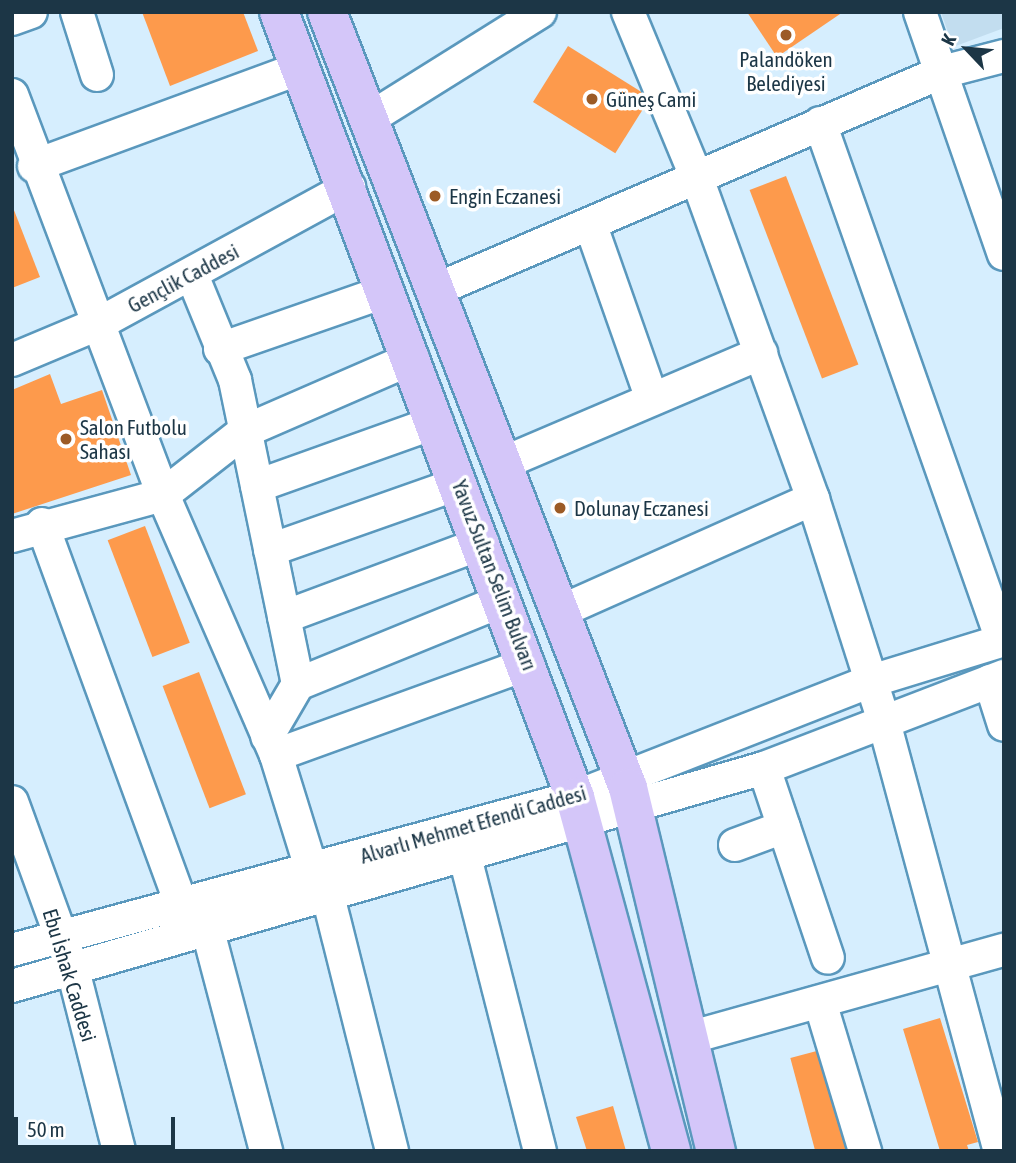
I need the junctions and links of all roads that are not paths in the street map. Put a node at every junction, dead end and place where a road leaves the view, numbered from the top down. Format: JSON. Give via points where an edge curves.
{"nodes":[{"id":1,"x":31,"y":12,"type":"edge"},
{"id":2,"x":77,"y":12,"type":"edge"},
{"id":3,"x":279,"y":12,"type":"edge"},
{"id":4,"x":327,"y":12,"type":"edge"},
{"id":5,"x":540,"y":12,"type":"edge"},
{"id":6,"x":628,"y":12,"type":"edge"},
{"id":7,"x":920,"y":12,"type":"edge"},
{"id":8,"x":12,"y":19,"type":"edge"},
{"id":9,"x":1004,"y":55,"type":"edge"},
{"id":10,"x":301,"y":68,"type":"junction"},
{"id":11,"x":942,"y":72,"type":"junction"},
{"id":12,"x":97,"y":75,"type":"dead end"},
{"id":13,"x":12,"y":95,"type":"edge"},
{"id":14,"x":367,"y":120,"type":"junction"},
{"id":15,"x":820,"y":123,"type":"junction"},
{"id":16,"x":34,"y":166,"type":"junction"},
{"id":17,"x":698,"y":181,"type":"junction"},
{"id":18,"x":349,"y":187,"type":"junction"},
{"id":19,"x":994,"y":191,"type":"edge"},
{"id":20,"x":591,"y":226,"type":"junction"},
{"id":21,"x":1004,"y":254,"type":"edge"},
{"id":22,"x":192,"y":275,"type":"junction"},
{"id":23,"x":387,"y":290,"type":"junction"},
{"id":24,"x":433,"y":291,"type":"junction"},
{"id":25,"x":100,"y":323,"type":"junction"},
{"id":26,"x":220,"y":349,"type":"junction"},
{"id":27,"x":761,"y":353,"type":"junction"},
{"id":28,"x":413,"y":358,"type":"junction"},
{"id":29,"x":12,"y":360,"type":"edge"},
{"id":30,"x":652,"y":399,"type":"junction"},
{"id":31,"x":437,"y":422,"type":"junction"},
{"id":32,"x":245,"y":431,"type":"junction"},
{"id":33,"x":501,"y":464,"type":"junction"},
{"id":34,"x":460,"y":483,"type":"junction"},
{"id":35,"x":257,"y":486,"type":"junction"},
{"id":36,"x":163,"y":495,"type":"junction"},
{"id":37,"x":813,"y":499,"type":"junction"},
{"id":38,"x":42,"y":524,"type":"junction"},
{"id":39,"x":12,"y":536,"type":"edge"},
{"id":40,"x":483,"y":543,"type":"junction"},
{"id":41,"x":270,"y":550,"type":"junction"},
{"id":42,"x":504,"y":600,"type":"junction"},
{"id":43,"x":559,"y":612,"type":"junction"},
{"id":44,"x":284,"y":617,"type":"junction"},
{"id":45,"x":1003,"y":640,"type":"edge"},
{"id":46,"x":528,"y":664,"type":"junction"},
{"id":47,"x":997,"y":679,"type":"edge"},
{"id":48,"x":871,"y":681,"type":"junction"},
{"id":49,"x":298,"y":684,"type":"junction"},
{"id":50,"x":884,"y":722,"type":"junction"},
{"id":51,"x":1004,"y":725,"type":"edge"},
{"id":52,"x":272,"y":746,"type":"junction"},
{"id":53,"x":764,"y":768,"type":"junction"},
{"id":54,"x":629,"y":792,"type":"junction"},
{"id":55,"x":12,"y":802,"type":"edge"},
{"id":56,"x":579,"y":810,"type":"junction"},
{"id":57,"x":784,"y":827,"type":"junction"},
{"id":58,"x":735,"y":845,"type":"dead end"},
{"id":59,"x":465,"y":856,"type":"junction"},
{"id":60,"x":320,"y":884,"type":"junction"},
{"id":61,"x":181,"y":904,"type":"junction"},
{"id":62,"x":208,"y":930,"type":"junction"},
{"id":63,"x":59,"y":937,"type":"junction"},
{"id":64,"x":12,"y":950,"type":"edge"},
{"id":65,"x":1004,"y":950,"type":"edge"},
{"id":66,"x":828,"y":958,"type":"dead end"},
{"id":67,"x":948,"y":967,"type":"junction"},
{"id":68,"x":72,"y":970,"type":"junction"},
{"id":69,"x":12,"y":986,"type":"edge"},
{"id":70,"x":820,"y":1002,"type":"junction"},
{"id":71,"x":688,"y":1038,"type":"junction"},
{"id":72,"x":119,"y":1151,"type":"edge"},
{"id":73,"x":266,"y":1151,"type":"edge"},
{"id":74,"x":393,"y":1151,"type":"edge"},
{"id":75,"x":540,"y":1151,"type":"edge"},
{"id":76,"x":671,"y":1151,"type":"edge"},
{"id":77,"x":716,"y":1151,"type":"edge"},
{"id":78,"x":865,"y":1151,"type":"edge"},
{"id":79,"x":1000,"y":1151,"type":"edge"}],
"edges":[{"from":1,"to":8,"type":"street"},
{"from":2,"to":12,"type":"street"},
{"from":3,"to":10,"type":"main road","name":"Yavuz Sultan Selim Bulvarı"},
{"from":4,"to":14,"type":"main road"},
{"from":5,"to":14,"type":"street"},
{"from":6,"to":17,"type":"street"},
{"from":7,"to":11,"type":"street"},
{"from":9,"to":11,"type":"street"},
{"from":10,"to":16,"type":"street"},
{"from":10,"to":18,"type":"main road","name":"Yavuz Sultan Selim Bulvarı"},
{"from":11,"to":15,"type":"street"},
{"from":11,"to":19,"type":"street"},
{"from":13,"to":16,"type":"street"},
{"from":14,"to":24,"type":"main road"},
{"from":15,"to":17,"type":"street"},
{"from":15,"to":45,"type":"street"},
{"from":16,"to":25,"type":"street"},
{"from":17,"to":20,"type":"street"},
{"from":17,"to":27,"type":"street"},
{"from":18,"to":22,"type":"street","name":"Gençlik Caddesi"},
{"from":18,"to":23,"type":"main road","name":"Yavuz Sultan Selim Bulvarı"},
{"from":19,"to":21,"type":"street"},
{"from":20,"to":24,"type":"street"},
{"from":20,"to":30,"type":"street"},
{"from":22,"to":25,"type":"street","name":"Gençlik Caddesi"},
{"from":22,"to":26,"type":"street"},
{"from":23,"to":26,"type":"street"},
{"from":23,"to":28,"type":"main road","name":"Yavuz Sultan Selim Bulvarı"},
{"from":24,"to":33,"type":"main road"},
{"from":25,"to":29,"type":"street","name":"Gençlik Caddesi"},
{"from":25,"to":36,"type":"street"},
{"from":26,"to":32,"type":"street","via":[[235,380]]},
{"from":27,"to":30,"type":"street"},
{"from":27,"to":37,"type":"street"},
{"from":28,"to":31,"type":"main road","name":"Yavuz Sultan Selim Bulvarı"},
{"from":28,"to":32,"type":"street"},
{"from":30,"to":33,"type":"street"},
{"from":31,"to":34,"type":"main road","name":"Yavuz Sultan Selim Bulvarı"},
{"from":31,"to":35,"type":"street"},
{"from":32,"to":35,"type":"street"},
{"from":32,"to":36,"type":"street"},
{"from":33,"to":43,"type":"main road"},
{"from":34,"to":40,"type":"main road","name":"Yavuz Sultan Selim Bulvarı"},
{"from":34,"to":41,"type":"street"},
{"from":35,"to":41,"type":"street"},
{"from":36,"to":38,"type":"street"},
{"from":36,"to":52,"type":"street"},
{"from":37,"to":43,"type":"street"},
{"from":37,"to":48,"type":"street"},
{"from":38,"to":39,"type":"street"},
{"from":38,"to":61,"type":"street"},
{"from":40,"to":42,"type":"main road","name":"Yavuz Sultan Selim Bulvarı"},
{"from":40,"to":44,"type":"street"},
{"from":41,"to":44,"type":"street"},
{"from":42,"to":46,"type":"main road","name":"Yavuz Sultan Selim Bulvarı"},
{"from":42,"to":49,"type":"street"},
{"from":43,"to":54,"type":"main road"},
{"from":44,"to":49,"type":"street"},
{"from":45,"to":48,"type":"street"},
{"from":46,"to":52,"type":"street"},
{"from":46,"to":56,"type":"main road","name":"Yavuz Sultan Selim Bulvarı"},
{"from":47,"to":50,"type":"street"},
{"from":47,"to":51,"type":"street"},
{"from":48,"to":50,"type":"street"},
{"from":48,"to":54,"type":"street"},
{"from":49,"to":52,"type":"street"},
{"from":50,"to":53,"type":"street"},
{"from":50,"to":67,"type":"street"},
{"from":52,"to":60,"type":"street"},
{"from":53,"to":54,"type":"street"},
{"from":53,"to":57,"type":"street"},
{"from":54,"to":56,"type":"street"},
{"from":54,"to":71,"type":"main road"},
{"from":55,"to":63,"type":"street","name":"Ebu İshak Caddesi"},
{"from":56,"to":59,"type":"street"},
{"from":56,"to":60,"type":"street","name":"Alvarlı Mehmet Efendi Caddesi"},
{"from":56,"to":76,"type":"main road","name":"Yavuz Sultan Selim Bulvarı"},
{"from":57,"to":58,"type":"street"},
{"from":57,"to":66,"type":"street"},
{"from":59,"to":60,"type":"street"},
{"from":59,"to":75,"type":"street"},
{"from":60,"to":61,"type":"street","name":"Alvarlı Mehmet Efendi Caddesi"},
{"from":60,"to":62,"type":"street"},
{"from":60,"to":74,"type":"street"},
{"from":61,"to":63,"type":"street","name":"Alvarlı Mehmet Efendi Caddesi"},
{"from":62,"to":68,"type":"street"},
{"from":62,"to":73,"type":"street"},
{"from":63,"to":64,"type":"street","name":"Alvarlı Mehmet Efendi Caddesi"},
{"from":63,"to":68,"type":"street","name":"Ebu İshak Caddesi"},
{"from":65,"to":67,"type":"street"},
{"from":67,"to":70,"type":"street"},
{"from":67,"to":79,"type":"street"},
{"from":68,"to":69,"type":"street"},
{"from":68,"to":72,"type":"street","name":"Ebu İshak Caddesi"},
{"from":70,"to":71,"type":"street"},
{"from":70,"to":78,"type":"street"},
{"from":71,"to":77,"type":"main road"}]}
